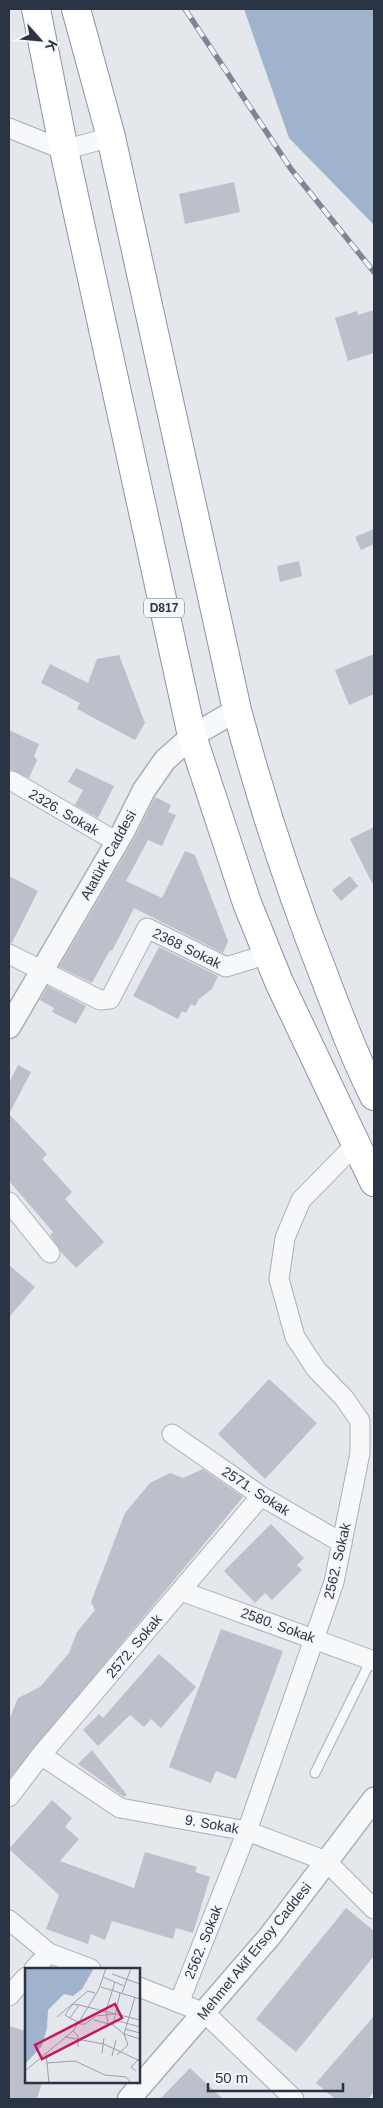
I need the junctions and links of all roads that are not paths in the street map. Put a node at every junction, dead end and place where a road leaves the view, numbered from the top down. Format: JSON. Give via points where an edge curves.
{"nodes":[{"id":1,"x":36,"y":9,"type":"edge"},
{"id":2,"x":76,"y":9,"type":"edge"},
{"id":3,"x":9,"y":128,"type":"edge"},
{"id":4,"x":111,"y":137,"type":"junction"},
{"id":5,"x":64,"y":150,"type":"junction"},
{"id":6,"x":237,"y":710,"type":"junction"},
{"id":7,"x":192,"y":736,"type":"junction"},
{"id":8,"x":12,"y":781,"type":"dead end"},
{"id":9,"x":117,"y":842,"type":"junction"},
{"id":10,"x":9,"y":954,"type":"edge"},
{"id":11,"x":268,"y":954,"type":"junction"},
{"id":12,"x":42,"y":970,"type":"junction"},
{"id":13,"x":9,"y":1027,"type":"edge"},
{"id":14,"x":374,"y":1096,"type":"edge"},
{"id":15,"x":356,"y":1144,"type":"junction"},
{"id":16,"x":374,"y":1182,"type":"edge"},
{"id":17,"x":9,"y":1202,"type":"edge"},
{"id":18,"x":50,"y":1254,"type":"dead end"},
{"id":19,"x":172,"y":1434,"type":"dead end"},
{"id":20,"x":261,"y":1496,"type":"junction"},
{"id":21,"x":342,"y":1543,"type":"junction"},
{"id":22,"x":181,"y":1590,"type":"junction"},
{"id":23,"x":315,"y":1638,"type":"junction"},
{"id":24,"x":372,"y":1660,"type":"edge"},
{"id":25,"x":41,"y":1755,"type":"junction"},
{"id":26,"x":314,"y":1774,"type":"dead end"},
{"id":27,"x":9,"y":1797,"type":"edge"},
{"id":28,"x":374,"y":1799,"type":"edge"},
{"id":29,"x":247,"y":1831,"type":"junction"},
{"id":30,"x":326,"y":1861,"type":"junction"},
{"id":31,"x":374,"y":1909,"type":"edge"},
{"id":32,"x":9,"y":1920,"type":"edge"},
{"id":33,"x":48,"y":1953,"type":"junction"},
{"id":34,"x":35,"y":1968,"type":"edge"},
{"id":35,"x":89,"y":1968,"type":"edge"},
{"id":36,"x":25,"y":1978,"type":"edge"},
{"id":37,"x":140,"y":1987,"type":"edge"},
{"id":38,"x":9,"y":1996,"type":"edge"},
{"id":39,"x":179,"y":2003,"type":"junction"},
{"id":40,"x":205,"y":2013,"type":"junction"},
{"id":41,"x":129,"y":2099,"type":"edge"},
{"id":42,"x":294,"y":2099,"type":"edge"}],
"edges":[{"from":1,"to":5,"type":"highway","number":"D817"},
{"from":2,"to":4,"type":"highway"},
{"from":3,"to":5,"type":"street"},
{"from":4,"to":5,"type":"street"},
{"from":4,"to":6,"type":"highway"},
{"from":5,"to":7,"type":"highway","number":"D817"},
{"from":6,"to":7,"type":"street","name":"Atatürk Caddesi"},
{"from":6,"to":14,"type":"highway","via":[[259,793],[295,902],[352,1052]]},
{"from":7,"to":9,"type":"street","name":"Atatürk Caddesi","via":[[165,760],[144,790]]},
{"from":7,"to":11,"type":"highway","number":"D817","via":[[247,903]]},
{"from":8,"to":9,"type":"street","name":"2326. Sokak"},
{"from":9,"to":12,"type":"street","name":"Atatürk Caddesi"},
{"from":10,"to":12,"type":"street","name":"2368 Sokak"},
{"from":11,"to":12,"type":"street","name":"2368 Sokak","via":[[226,967],[146,928],[110,999],[100,1000]]},
{"from":11,"to":15,"type":"highway","number":"D817"},
{"from":12,"to":13,"type":"street","name":"Atatürk Caddesi"},
{"from":15,"to":16,"type":"highway","number":"D817"},
{"from":15,"to":21,"type":"street","name":"2562. Sokak","via":[[301,1200],[286,1238],[279,1279],[295,1337],[360,1421],[360,1453]]},
{"from":17,"to":18,"type":"street"},
{"from":19,"to":20,"type":"street","name":"2571. Sokak"},
{"from":20,"to":21,"type":"street","name":"2571. Sokak"},
{"from":20,"to":22,"type":"street","name":"2572. Sokak"},
{"from":21,"to":23,"type":"street","name":"2562. Sokak","via":[[334,1582]]},
{"from":22,"to":23,"type":"street","name":"2580. Sokak"},
{"from":22,"to":25,"type":"street","name":"2572. Sokak"},
{"from":23,"to":24,"type":"street","name":"2580. Sokak"},
{"from":23,"to":29,"type":"street","name":"2562. Sokak"},
{"from":24,"to":26,"type":"lane"},
{"from":25,"to":27,"type":"street","name":"2572. Sokak"},
{"from":25,"to":29,"type":"street","name":"9. Sokak","via":[[120,1808]]},
{"from":28,"to":30,"type":"street","name":"Mehmet Akif Ersoy Caddesi"},
{"from":29,"to":30,"type":"street","name":"9. Sokak"},
{"from":29,"to":39,"type":"street","name":"2562. Sokak"},
{"from":30,"to":31,"type":"street","name":"9. Sokak"},
{"from":30,"to":40,"type":"street","name":"Mehmet Akif Ersoy Caddesi","via":[[270,1936]]},
{"from":32,"to":33,"type":"street"},
{"from":33,"to":34,"type":"street"},
{"from":33,"to":35,"type":"street"},
{"from":36,"to":38,"type":"street"},
{"from":37,"to":39,"type":"street"},
{"from":39,"to":40,"type":"street"},
{"from":40,"to":41,"type":"street","name":"Mehmet Akif Ersoy Caddesi"},
{"from":40,"to":42,"type":"street"}]}
